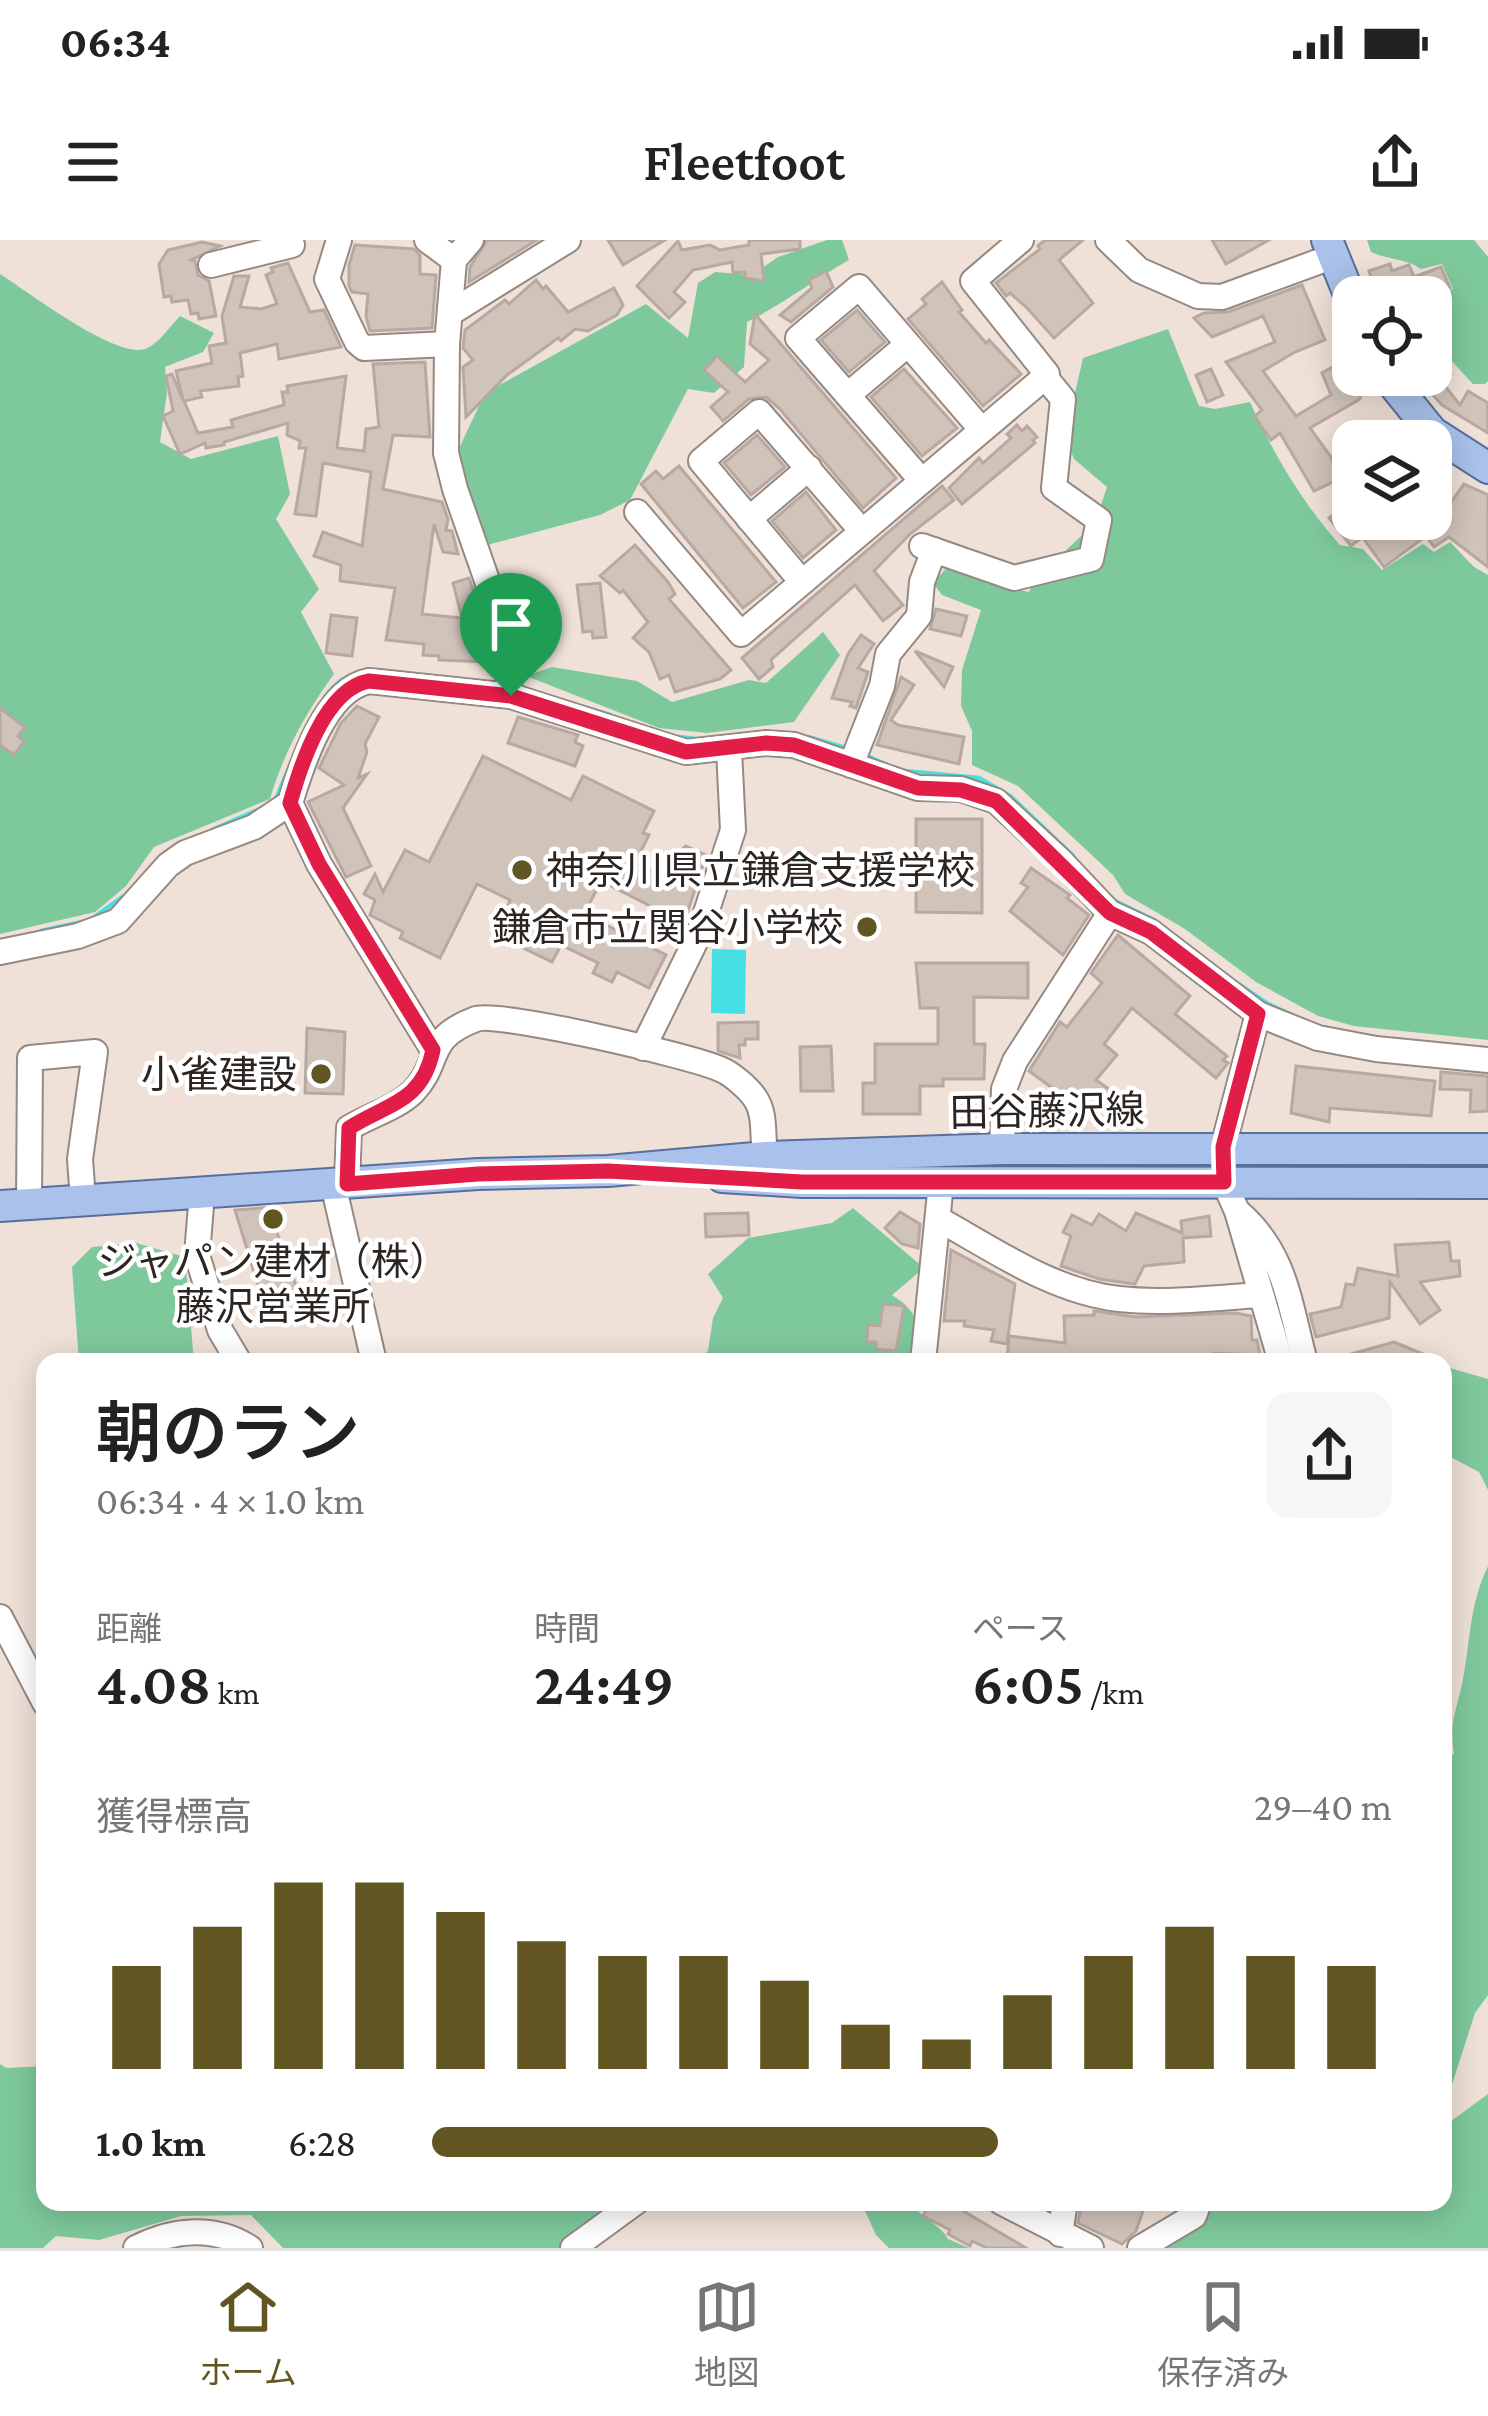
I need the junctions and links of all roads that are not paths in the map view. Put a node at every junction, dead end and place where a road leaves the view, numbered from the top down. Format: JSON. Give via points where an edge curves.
{"nodes":[{"id":1,"x":339,"y":240,"type":"edge"},
{"id":2,"x":428,"y":240,"type":"edge"},
{"id":3,"x":471,"y":240,"type":"edge"},
{"id":4,"x":568,"y":240,"type":"edge"},
{"id":5,"x":1022,"y":240,"type":"edge"},
{"id":6,"x":1108,"y":240,"type":"edge"},
{"id":7,"x":292,"y":243,"type":"edge"},
{"id":8,"x":1330,"y":248,"type":"edge"},
{"id":9,"x":454,"y":260,"type":"junction"},
{"id":10,"x":211,"y":266,"type":"dead end"},
{"id":11,"x":1342,"y":276,"type":"edge"},
{"id":12,"x":327,"y":279,"type":"junction"},
{"id":13,"x":452,"y":312,"type":"junction"},
{"id":14,"x":447,"y":344,"type":"junction"},
{"id":15,"x":907,"y":345,"type":"junction"},
{"id":16,"x":1045,"y":377,"type":"junction"},
{"id":17,"x":849,"y":394,"type":"junction"},
{"id":18,"x":1403,"y":396,"type":"edge"},
{"id":19,"x":981,"y":429,"type":"junction"},
{"id":20,"x":1488,"y":467,"type":"edge"},
{"id":21,"x":809,"y":468,"type":"junction"},
{"id":22,"x":922,"y":481,"type":"junction"},
{"id":23,"x":638,"y":512,"type":"dead end"},
{"id":24,"x":749,"y":519,"type":"junction"},
{"id":25,"x":861,"y":530,"type":"junction"},
{"id":26,"x":802,"y":582,"type":"junction"},
{"id":27,"x":511,"y":696,"type":"junction"},
{"id":28,"x":729,"y":750,"type":"junction"},
{"id":29,"x":854,"y":756,"type":"junction"},
{"id":30,"x":290,"y":803,"type":"junction"},
{"id":31,"x":1110,"y":913,"type":"junction"},
{"id":32,"x":0,"y":952,"type":"edge"},
{"id":33,"x":1258,"y":1014,"type":"junction"},
{"id":34,"x":643,"y":1048,"type":"junction"},
{"id":35,"x":433,"y":1050,"type":"junction"},
{"id":36,"x":1488,"y":1060,"type":"edge"},
{"id":37,"x":1223,"y":1147,"type":"junction"},
{"id":38,"x":1002,"y":1149,"type":"junction"},
{"id":39,"x":1488,"y":1149,"type":"edge"},
{"id":40,"x":766,"y":1157,"type":"junction"},
{"id":41,"x":608,"y":1171,"type":"junction"},
{"id":42,"x":788,"y":1180,"type":"junction"},
{"id":43,"x":1224,"y":1182,"type":"junction"},
{"id":44,"x":941,"y":1183,"type":"junction"},
{"id":45,"x":1488,"y":1183,"type":"edge"},
{"id":46,"x":340,"y":1184,"type":"junction"},
{"id":47,"x":202,"y":1193,"type":"junction"},
{"id":48,"x":83,"y":1200,"type":"junction"},
{"id":49,"x":15,"y":1205,"type":"edge"},
{"id":50,"x":1237,"y":1211,"type":"junction"},
{"id":51,"x":940,"y":1220,"type":"junction"},
{"id":52,"x":1260,"y":1295,"type":"junction"},
{"id":53,"x":233,"y":1353,"type":"edge"},
{"id":54,"x":372,"y":1353,"type":"edge"},
{"id":55,"x":923,"y":1353,"type":"edge"},
{"id":56,"x":1278,"y":1353,"type":"edge"},
{"id":57,"x":1302,"y":1353,"type":"edge"},
{"id":58,"x":0,"y":1617,"type":"edge"},
{"id":59,"x":36,"y":1686,"type":"edge"},
{"id":60,"x":624,"y":2211,"type":"edge"},
{"id":61,"x":1018,"y":2211,"type":"edge"},
{"id":62,"x":1064,"y":2211,"type":"edge"},
{"id":63,"x":1196,"y":2211,"type":"edge"},
{"id":64,"x":1060,"y":2234,"type":"junction"},
{"id":65,"x":136,"y":2248,"type":"edge"},
{"id":66,"x":250,"y":2248,"type":"edge"},
{"id":67,"x":573,"y":2248,"type":"edge"},
{"id":68,"x":1091,"y":2248,"type":"edge"},
{"id":69,"x":1140,"y":2248,"type":"edge"}],
"edges":[{"from":1,"to":12,"type":"street"},
{"from":2,"to":9,"type":"street"},
{"from":3,"to":9,"type":"street"},
{"from":4,"to":13,"type":"street"},
{"from":5,"to":16,"type":"street","via":[[973,281]]},
{"from":6,"to":8,"type":"street","via":[[1139,270],[1198,296],[1222,297]]},
{"from":7,"to":10,"type":"street"},
{"from":7,"to":12,"type":"street"},
{"from":8,"to":11,"type":"main road"},
{"from":9,"to":13,"type":"street"},
{"from":12,"to":14,"type":"street","via":[[364,348]]},
{"from":13,"to":14,"type":"street"},
{"from":14,"to":27,"type":"street","via":[[446,453],[454,489],[493,557]]},
{"from":15,"to":17,"type":"street"},
{"from":15,"to":17,"type":"street","via":[[859,287],[798,338]]},
{"from":15,"to":19,"type":"street"},
{"from":16,"to":19,"type":"street"},
{"from":16,"to":29,"type":"street","via":[[1064,399],[1054,488],[1099,520],[1091,559],[1014,578],[928,548],[919,616],[888,654]]},
{"from":17,"to":22,"type":"street"},
{"from":18,"to":20,"type":"main road","via":[[1432,432]]},
{"from":19,"to":22,"type":"street"},
{"from":21,"to":24,"type":"street"},
{"from":21,"to":24,"type":"street","via":[[759,412],[701,461]]},
{"from":21,"to":25,"type":"street"},
{"from":22,"to":25,"type":"street"},
{"from":23,"to":26,"type":"street","via":[[734,639]]},
{"from":24,"to":26,"type":"street"},
{"from":25,"to":26,"type":"street"},
{"from":27,"to":28,"type":"street","via":[[686,752]]},
{"from":27,"to":30,"type":"street","via":[[352,684],[305,753]]},
{"from":28,"to":29,"type":"street","via":[[766,743]]},
{"from":28,"to":34,"type":"street","via":[[733,830],[699,934]]},
{"from":29,"to":31,"type":"street","via":[[918,788],[996,801]]},
{"from":30,"to":32,"type":"street","via":[[254,827],[184,853],[118,921]]},
{"from":30,"to":35,"type":"street"},
{"from":31,"to":33,"type":"street","via":[[1151,932]]},
{"from":31,"to":38,"type":"street","via":[[1015,1061],[1004,1089]]},
{"from":33,"to":36,"type":"street","via":[[1318,1038]]},
{"from":33,"to":37,"type":"street"},
{"from":34,"to":35,"type":"street","via":[[481,1016]]},
{"from":34,"to":40,"type":"street","via":[[724,1070],[754,1097]]},
{"from":35,"to":46,"type":"street","via":[[428,1072],[400,1103],[349,1128]]},
{"from":37,"to":38,"type":"main road","name":"田谷藤沢線"},
{"from":37,"to":39,"type":"main road","name":"田谷藤沢線"},
{"from":37,"to":43,"type":"street"},
{"from":38,"to":40,"type":"main road","name":"田谷藤沢線"},
{"from":40,"to":41,"type":"main road","name":"田谷藤沢線"},
{"from":40,"to":42,"type":"street"},
{"from":41,"to":42,"type":"main road","name":"田谷藤沢線"},
{"from":41,"to":46,"type":"main road","name":"田谷藤沢線"},
{"from":42,"to":44,"type":"main road","name":"田谷藤沢線"},
{"from":43,"to":44,"type":"main road","name":"田谷藤沢線"},
{"from":43,"to":45,"type":"main road","name":"田谷藤沢線"},
{"from":43,"to":50,"type":"street"},
{"from":44,"to":51,"type":"street"},
{"from":46,"to":47,"type":"main road","name":"田谷藤沢線"},
{"from":46,"to":54,"type":"street"},
{"from":47,"to":48,"type":"main road","name":"田谷藤沢線"},
{"from":47,"to":53,"type":"street","via":[[196,1255]]},
{"from":48,"to":49,"type":"main road","name":"田谷藤沢線"},
{"from":48,"to":49,"type":"street","via":[[80,1159],[95,1052],[30,1058]]},
{"from":50,"to":52,"type":"street"},
{"from":50,"to":57,"type":"street","via":[[1276,1258]]},
{"from":51,"to":52,"type":"street","via":[[1039,1275],[1095,1294],[1166,1301]]},
{"from":51,"to":55,"type":"street"},
{"from":52,"to":56,"type":"street"},
{"from":58,"to":59,"type":"street"},
{"from":60,"to":67,"type":"street"},
{"from":61,"to":64,"type":"street"},
{"from":62,"to":64,"type":"street"},
{"from":63,"to":69,"type":"street"},
{"from":64,"to":68,"type":"street"},
{"from":65,"to":66,"type":"street","via":[[185,2232],[227,2234]]}]}
